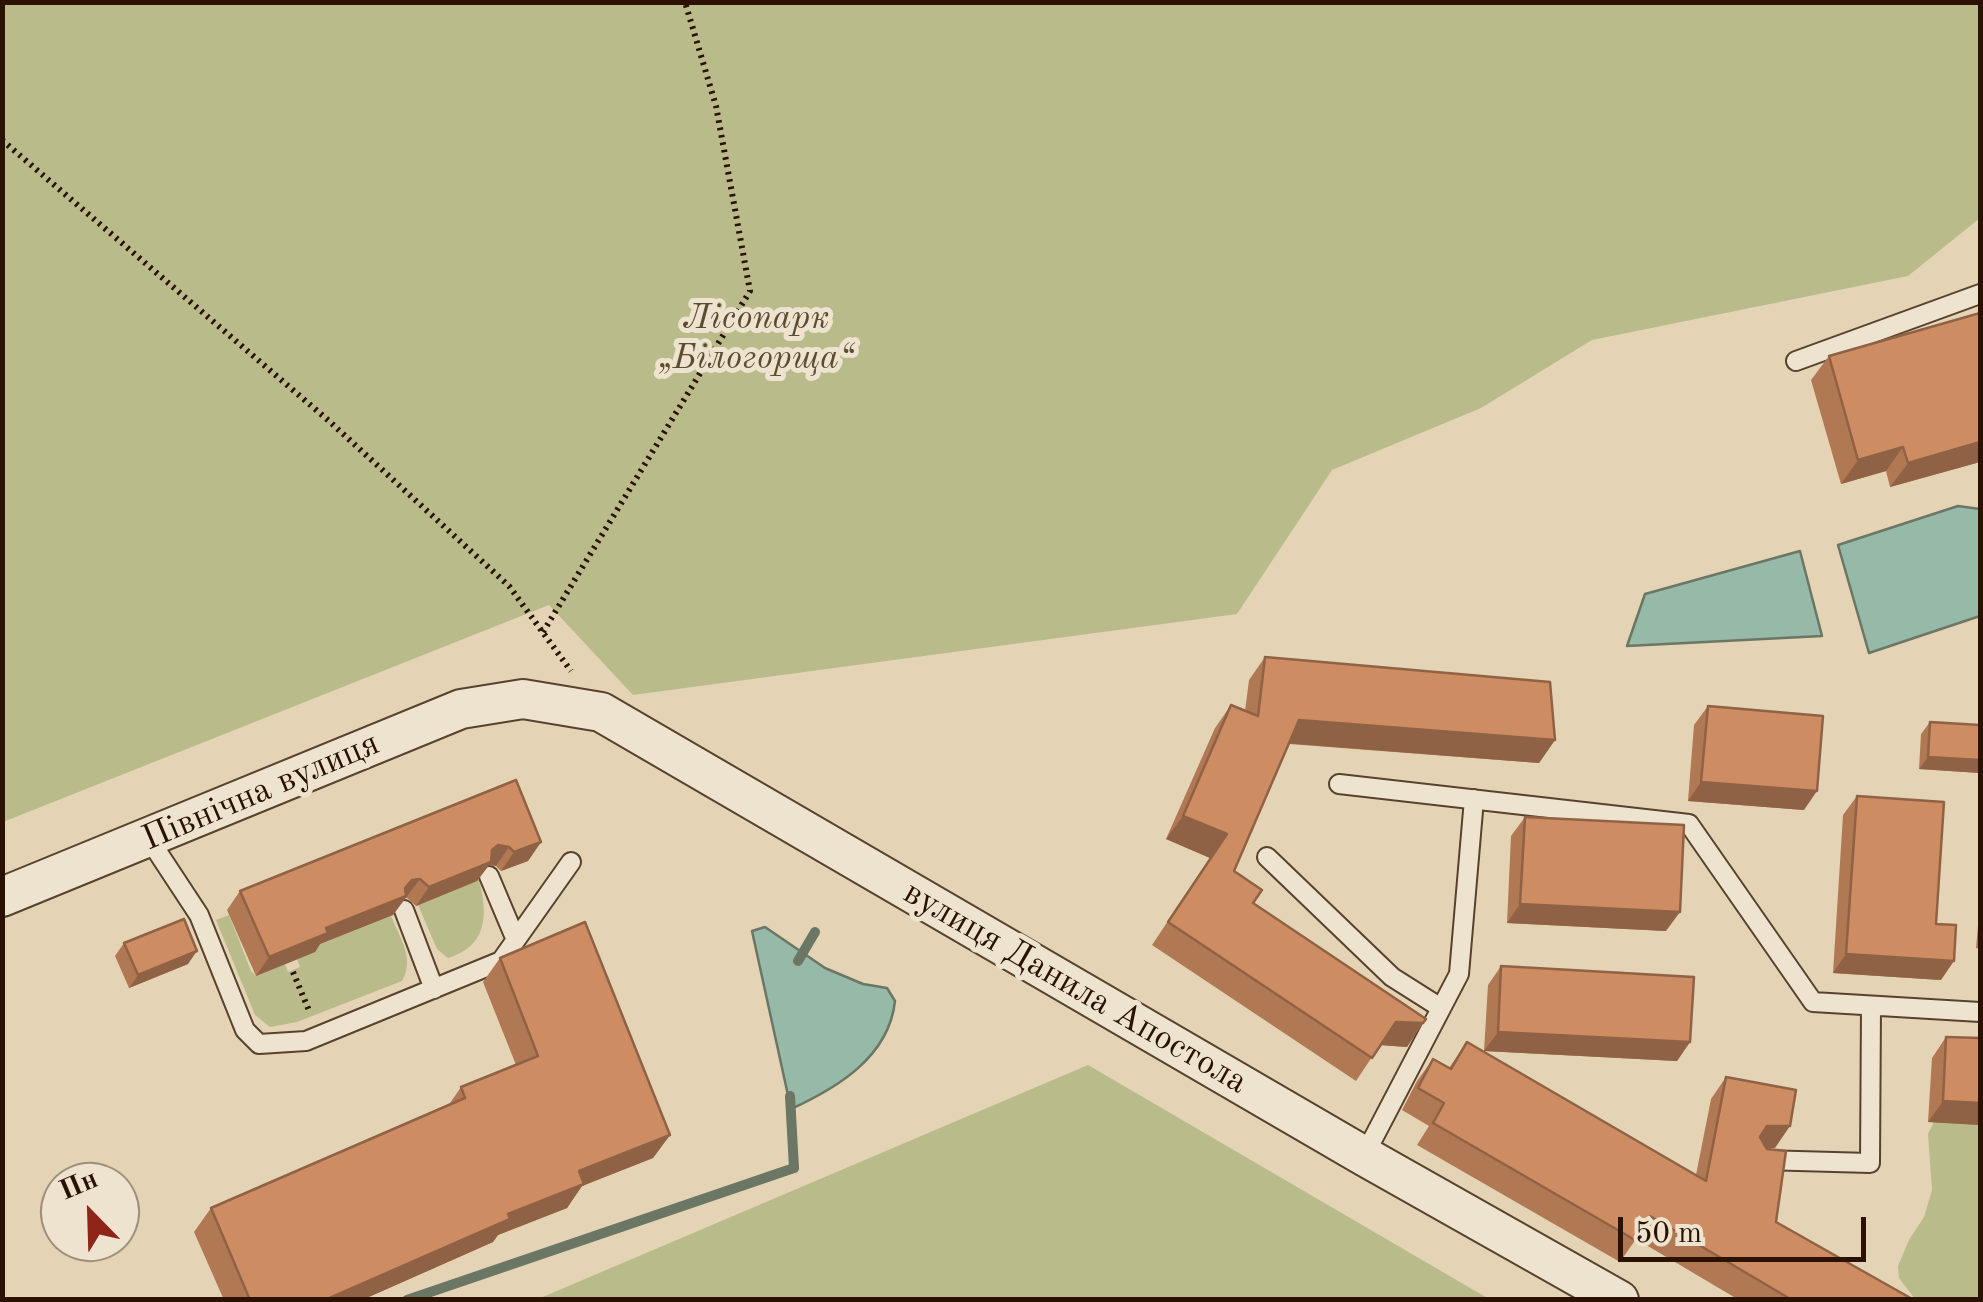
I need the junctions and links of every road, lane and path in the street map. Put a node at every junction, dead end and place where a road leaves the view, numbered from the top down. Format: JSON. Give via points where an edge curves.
{"nodes":[{"id":1,"x":685,"y":2,"type":"edge"},
{"id":2,"x":2,"y":140,"type":"edge"},
{"id":3,"x":1980,"y":294,"type":"edge"},
{"id":4,"x":1796,"y":361,"type":"dead end"},
{"id":5,"x":543,"y":632,"type":"junction"},
{"id":6,"x":522,"y":700,"type":"joint"},
{"id":7,"x":601,"y":712,"type":"junction"},
{"id":8,"x":1339,"y":784,"type":"dead end"},
{"id":9,"x":1474,"y":799,"type":"junction"},
{"id":10,"x":149,"y":839,"type":"junction"},
{"id":11,"x":1266,"y":858,"type":"dead end"},
{"id":12,"x":571,"y":862,"type":"dead end"},
{"id":13,"x":489,"y":876,"type":"edge"},
{"id":14,"x":2,"y":897,"type":"edge"},
{"id":15,"x":404,"y":910,"type":"edge"},
{"id":16,"x":516,"y":940,"type":"junction"},
{"id":17,"x":293,"y":972,"type":"edge"},
{"id":18,"x":434,"y":989,"type":"junction"},
{"id":19,"x":1871,"y":1006,"type":"junction"},
{"id":20,"x":1441,"y":1008,"type":"junction"},
{"id":21,"x":1980,"y":1012,"type":"edge"},
{"id":22,"x":319,"y":1036,"type":"junction"},
{"id":23,"x":1364,"y":1156,"type":"junction"},
{"id":24,"x":1757,"y":1160,"type":"edge"},
{"id":25,"x":1619,"y":1300,"type":"edge"}],
"edges":[{"from":1,"to":5,"type":"path","via":[[716,106],[750,291]]},
{"from":2,"to":5,"type":"path","via":[[329,421],[509,586]]},
{"from":3,"to":4,"type":"lane"},
{"from":5,"to":7,"type":"path"},
{"from":6,"to":7,"type":"street","name":"вулиця Данила Апостола"},
{"from":6,"to":10,"type":"street","name":"Північна вулиця","via":[[461,709]]},
{"from":7,"to":23,"type":"street","name":"вулиця Данила Апостола"},
{"from":8,"to":9,"type":"lane"},
{"from":9,"to":19,"type":"lane","via":[[1689,824],[1813,1002]]},
{"from":9,"to":20,"type":"lane","via":[[1459,974]]},
{"from":10,"to":14,"type":"street","name":"Північна вулиця"},
{"from":10,"to":22,"type":"lane","via":[[199,914],[245,1030],[259,1044]]},
{"from":11,"to":20,"type":"lane","via":[[1392,977]]},
{"from":12,"to":16,"type":"lane"},
{"from":13,"to":16,"type":"lane"},
{"from":15,"to":18,"type":"lane"},
{"from":16,"to":18,"type":"lane","via":[[501,961]]},
{"from":17,"to":22,"type":"path"},
{"from":18,"to":22,"type":"lane"},
{"from":19,"to":21,"type":"lane"},
{"from":19,"to":24,"type":"lane","via":[[1870,1163]]},
{"from":20,"to":23,"type":"lane"},
{"from":23,"to":25,"type":"street","name":"вулиця Данила Апостола"}]}
